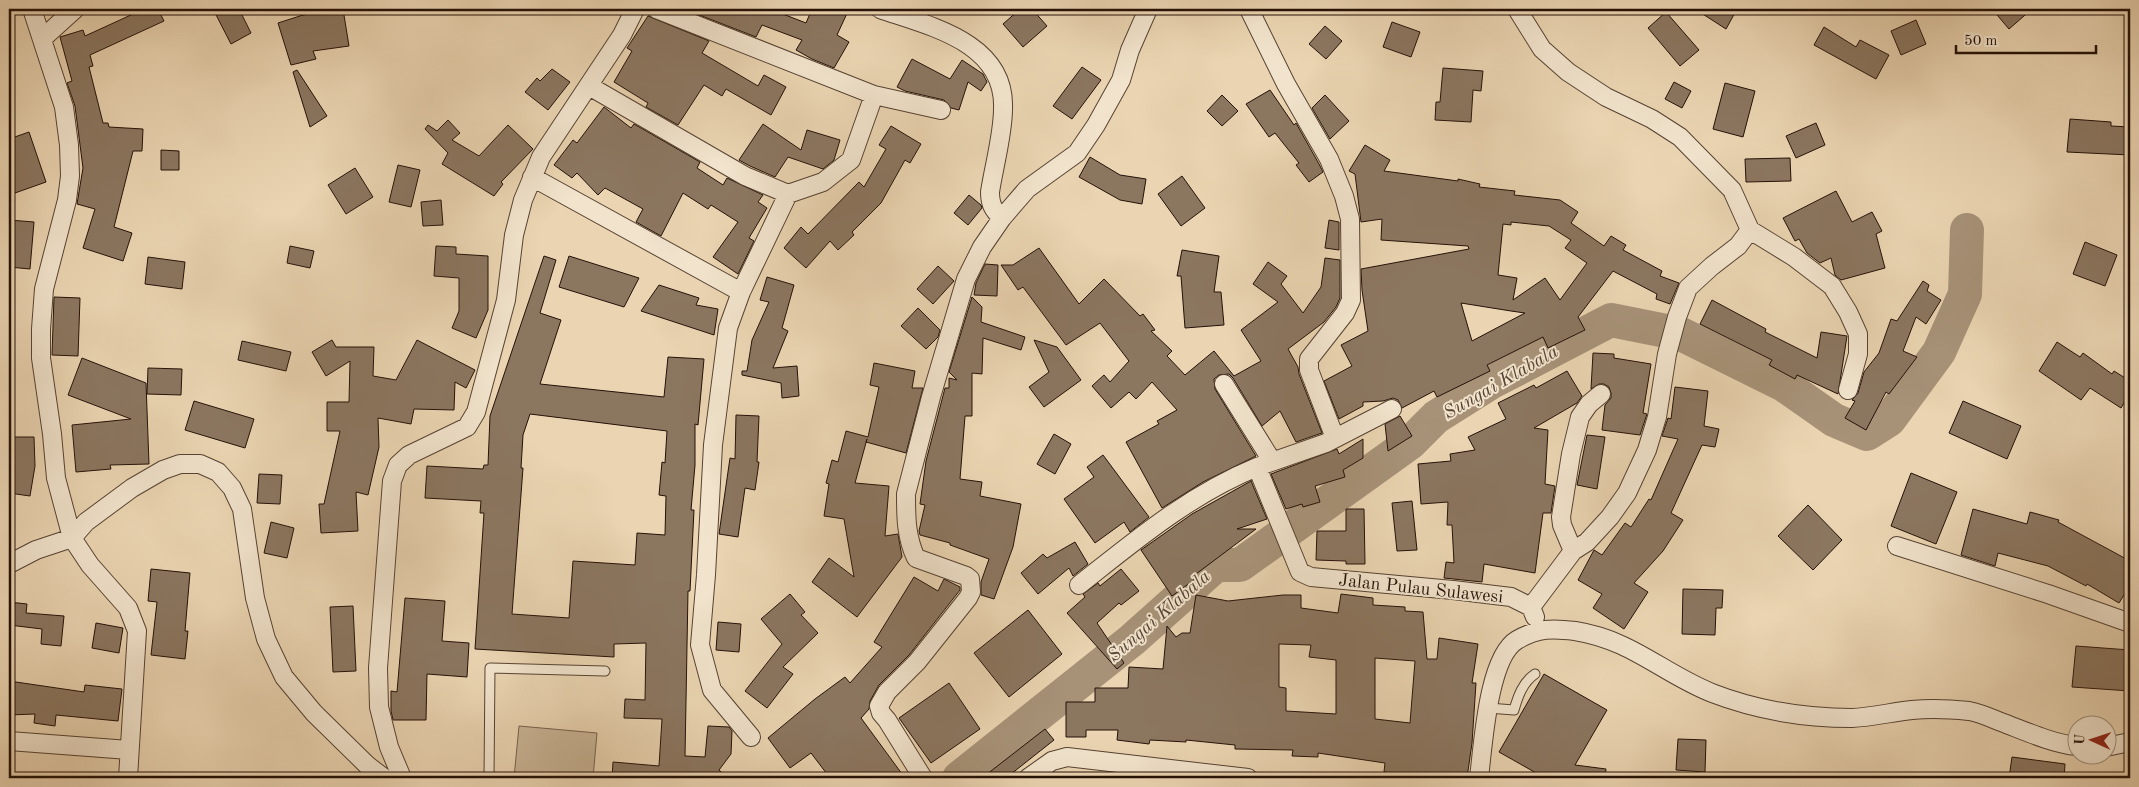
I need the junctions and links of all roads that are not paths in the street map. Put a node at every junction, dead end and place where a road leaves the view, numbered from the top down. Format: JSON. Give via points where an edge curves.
{"nodes":[{"id":1,"x":32,"y":9,"type":"edge"},
{"id":2,"x":75,"y":9,"type":"edge"},
{"id":3,"x":635,"y":9,"type":"edge"},
{"id":4,"x":656,"y":9,"type":"edge"},
{"id":5,"x":880,"y":9,"type":"edge"},
{"id":6,"x":1149,"y":9,"type":"edge"},
{"id":7,"x":1249,"y":9,"type":"edge"},
{"id":8,"x":1517,"y":9,"type":"edge"},
{"id":9,"x":43,"y":38,"type":"junction"},
{"id":10,"x":589,"y":86,"type":"junction"},
{"id":11,"x":874,"y":95,"type":"junction"},
{"id":12,"x":942,"y":110,"type":"dead end"},
{"id":13,"x":532,"y":177,"type":"junction"},
{"id":14,"x":788,"y":194,"type":"junction"},
{"id":15,"x":1002,"y":218,"type":"junction"},
{"id":16,"x":1750,"y":230,"type":"junction"},
{"id":17,"x":741,"y":292,"type":"junction"},
{"id":18,"x":1224,"y":384,"type":"dead end"},
{"id":19,"x":1848,"y":390,"type":"dead end"},
{"id":20,"x":1601,"y":394,"type":"dead end"},
{"id":21,"x":1392,"y":409,"type":"dead end"},
{"id":22,"x":1335,"y":438,"type":"junction"},
{"id":23,"x":1264,"y":464,"type":"junction"},
{"id":24,"x":72,"y":538,"type":"junction"},
{"id":25,"x":1896,"y":546,"type":"dead end"},
{"id":26,"x":1573,"y":552,"type":"junction"},
{"id":27,"x":9,"y":564,"type":"edge"},
{"id":28,"x":1079,"y":585,"type":"dead end"},
{"id":29,"x":1531,"y":607,"type":"junction"},
{"id":30,"x":2130,"y":623,"type":"edge"},
{"id":31,"x":1540,"y":629,"type":"junction"},
{"id":32,"x":605,"y":671,"type":"dead end"},
{"id":33,"x":1535,"y":674,"type":"dead end"},
{"id":34,"x":1488,"y":708,"type":"junction"},
{"id":35,"x":751,"y":737,"type":"dead end"},
{"id":36,"x":9,"y":741,"type":"edge"},
{"id":37,"x":2130,"y":742,"type":"edge"},
{"id":38,"x":2066,"y":743,"type":"edge"},
{"id":39,"x":2116,"y":744,"type":"edge"},
{"id":40,"x":129,"y":750,"type":"junction"},
{"id":41,"x":128,"y":778,"type":"edge"},
{"id":42,"x":384,"y":778,"type":"edge"},
{"id":43,"x":402,"y":778,"type":"edge"},
{"id":44,"x":489,"y":778,"type":"edge"},
{"id":45,"x":923,"y":778,"type":"edge"},
{"id":46,"x":1028,"y":778,"type":"edge"},
{"id":47,"x":1248,"y":778,"type":"edge"},
{"id":48,"x":1479,"y":778,"type":"edge"}],
"edges":[{"from":1,"to":9,"type":"street"},
{"from":2,"to":9,"type":"street"},
{"from":3,"to":10,"type":"street","via":[[622,36]]},
{"from":4,"to":11,"type":"street"},
{"from":5,"to":15,"type":"street","via":[[940,30],[984,55],[998,79],[1004,109],[990,192],[990,202]]},
{"from":6,"to":15,"type":"street","via":[[1130,50],[1121,80],[1077,153],[1028,188]]},
{"from":7,"to":22,"type":"street","via":[[1329,160],[1350,219],[1351,300],[1345,313],[1309,359],[1309,370]]},
{"from":8,"to":16,"type":"street","via":[[1542,49],[1568,72],[1606,97],[1652,119],[1680,137],[1732,190]]},
{"from":9,"to":24,"type":"street","via":[[64,107],[70,176],[44,289],[41,358],[56,478]]},
{"from":10,"to":13,"type":"street","via":[[541,157]]},
{"from":10,"to":14,"type":"street","via":[[745,176]]},
{"from":11,"to":12,"type":"street"},
{"from":11,"to":14,"type":"street","via":[[851,160],[823,182]]},
{"from":13,"to":17,"type":"street"},
{"from":13,"to":43,"type":"street","via":[[514,235],[506,300],[476,412],[467,427],[409,455],[398,465],[392,481],[378,668],[379,707],[389,747]]},
{"from":14,"to":17,"type":"street"},
{"from":15,"to":45,"type":"street","via":[[966,279],[906,494],[906,523],[916,558],[966,576],[971,586],[968,598],[956,614],[917,662],[887,692],[879,706]]},
{"from":16,"to":19,"type":"street","via":[[1794,257],[1832,286],[1848,312],[1858,334],[1858,354]]},
{"from":16,"to":26,"type":"street","via":[[1738,246],[1688,288],[1667,354],[1657,417],[1647,450],[1627,493],[1610,517]]},
{"from":17,"to":35,"type":"street","via":[[728,328],[713,445],[700,645],[712,690]]},
{"from":18,"to":23,"type":"street"},
{"from":20,"to":26,"type":"street","via":[[1580,416],[1571,454],[1561,517]]},
{"from":21,"to":22,"type":"street"},
{"from":22,"to":23,"type":"street"},
{"from":23,"to":28,"type":"street","via":[[1188,502]]},
{"from":23,"to":29,"type":"street","name":"Jalan Pulau Sulawesi","via":[[1274,512],[1300,572],[1311,577],[1511,597]]},
{"from":24,"to":27,"type":"street","via":[[36,550]]},
{"from":24,"to":40,"type":"street","via":[[90,565],[128,608],[137,631]]},
{"from":24,"to":42,"type":"street","via":[[86,522],[163,470],[180,464],[200,464],[218,472],[232,488],[242,509],[255,598],[266,639],[284,677],[314,713]]},
{"from":25,"to":30,"type":"street"},
{"from":26,"to":29,"type":"street"},
{"from":29,"to":31,"type":"street"},
{"from":31,"to":34,"type":"street","via":[[1515,641],[1499,662]]},
{"from":31,"to":38,"type":"street","via":[[1608,638],[1711,692],[1752,706],[1804,715],[1854,718],[1914,710],[1967,711]]},
{"from":32,"to":44,"type":"lane","via":[[490,668]]},
{"from":33,"to":34,"type":"lane","via":[[1524,685],[1514,710]]},
{"from":34,"to":48,"type":"street"},
{"from":36,"to":40,"type":"street"},
{"from":37,"to":39,"type":"street"},
{"from":40,"to":41,"type":"street"},
{"from":46,"to":47,"type":"street","via":[[1052,761],[1067,757]]}]}
